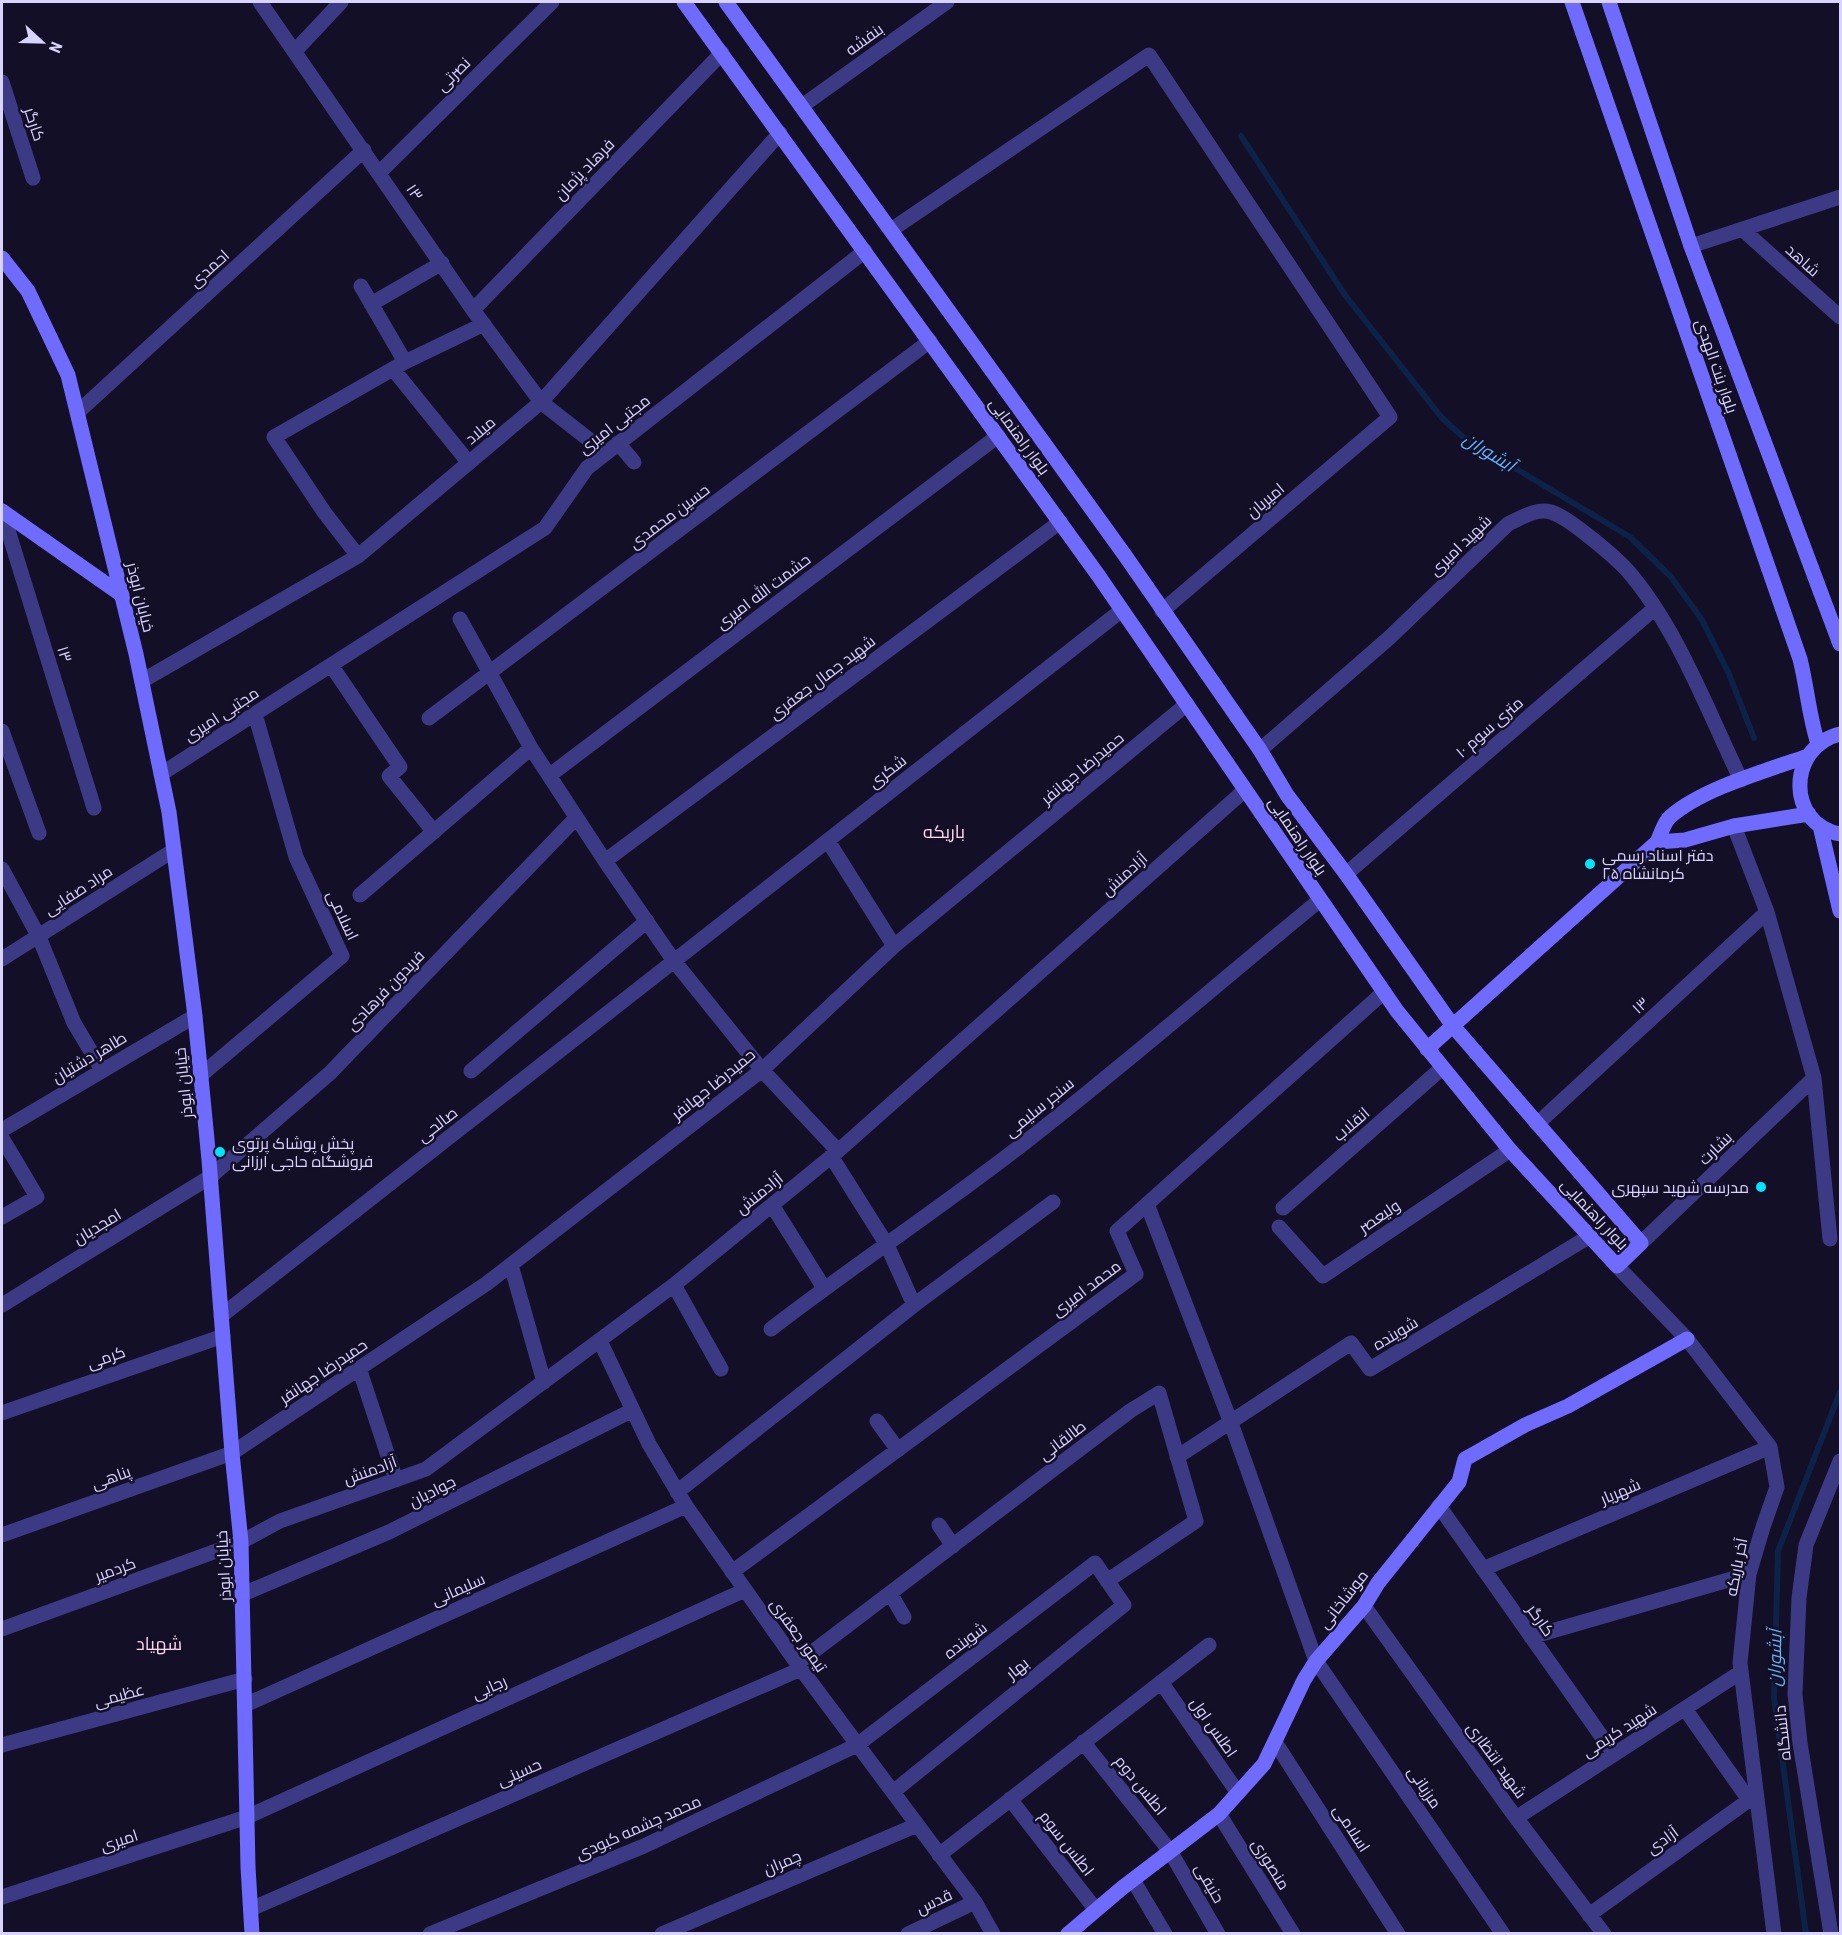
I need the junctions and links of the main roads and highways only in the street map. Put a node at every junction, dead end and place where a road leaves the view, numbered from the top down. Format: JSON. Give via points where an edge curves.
{"nodes":[{"id":1,"x":684,"y":2,"type":"edge"},
{"id":2,"x":726,"y":2,"type":"edge"},
{"id":3,"x":1572,"y":2,"type":"edge"},
{"id":4,"x":1609,"y":2,"type":"edge"},
{"id":5,"x":2,"y":258,"type":"edge"},
{"id":6,"x":2,"y":511,"type":"edge"},
{"id":7,"x":122,"y":595,"type":"junction"},
{"id":8,"x":1840,"y":644,"type":"edge"},
{"id":9,"x":1840,"y":734,"type":"edge"},
{"id":10,"x":1813,"y":750,"type":"junction"},
{"id":11,"x":1814,"y":820,"type":"junction"},
{"id":12,"x":1840,"y":834,"type":"edge"},
{"id":13,"x":1657,"y":842,"type":"junction"},
{"id":14,"x":1840,"y":911,"type":"edge"},
{"id":15,"x":1453,"y":1026,"type":"junction"},
{"id":16,"x":1426,"y":1049,"type":"junction"},
{"id":17,"x":1687,"y":1339,"type":"road end"},
{"id":18,"x":252,"y":1934,"type":"edge"},
{"id":19,"x":1068,"y":1934,"type":"edge"}],
"edges":[{"from":1,"to":16,"type":"main road","name":"بلوار راهنمایی","via":[[1060,522]]},
{"from":2,"to":15,"type":"main road","name":"بلوار راهنمایی","via":[[1124,554],[1287,795]]},
{"from":3,"to":10,"type":"main road","name":"بلوار بنت الهدی","via":[[1800,659],[1807,686]]},
{"from":4,"to":8,"type":"main road","name":"بلوار بنت الهدی","via":[[1691,246]]},
{"from":5,"to":7,"type":"main road","name":"خیابان ابوذر","via":[[28,291],[69,375]]},
{"from":6,"to":7,"type":"main road"},
{"from":7,"to":18,"type":"main road","name":"خیابان ابوذر","via":[[169,813],[201,1075],[241,1542]]},
{"from":9,"to":10,"type":"main road"},
{"from":10,"to":11,"type":"main road","via":[[1801,770],[1799,785],[1802,800]]},
{"from":10,"to":13,"type":"main road","via":[[1696,799],[1668,818]]},
{"from":11,"to":12,"type":"main road"},
{"from":11,"to":13,"type":"main road","via":[[1734,826],[1685,840]]},
{"from":11,"to":14,"type":"main road"},
{"from":13,"to":15,"type":"main road"},
{"from":15,"to":16,"type":"main road"},
{"from":15,"to":16,"type":"main road","name":"بلوار راهنمایی","via":[[1641,1243],[1617,1266],[1510,1150]]},
{"from":17,"to":19,"type":"main road","name":"موشاخانی","via":[[1465,1459],[1459,1482],[1364,1606],[1316,1661],[1264,1764],[1220,1814]]}]}
